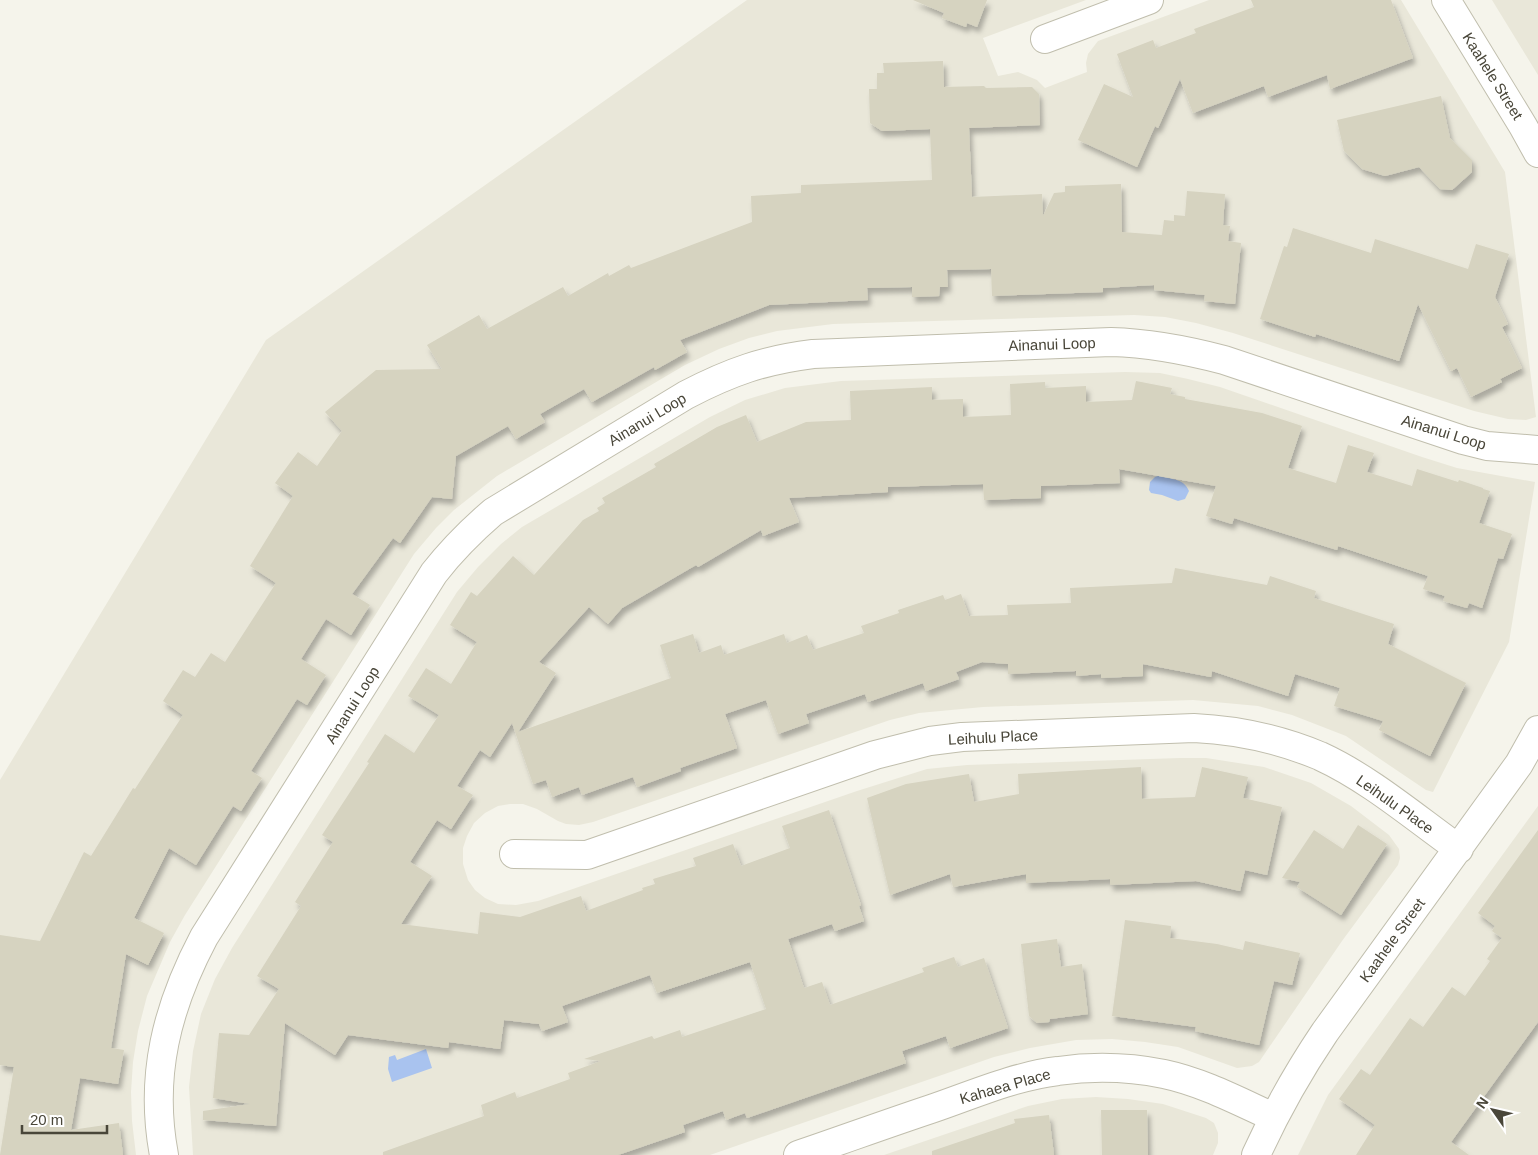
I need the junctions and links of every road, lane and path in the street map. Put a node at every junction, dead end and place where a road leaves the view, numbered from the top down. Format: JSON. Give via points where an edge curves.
{"nodes":[{"id":1,"x":1149,"y":0,"type":"edge"},
{"id":2,"x":1446,"y":0,"type":"edge"},
{"id":3,"x":1045,"y":39,"type":"dead end"},
{"id":4,"x":1538,"y":153,"type":"edge"},
{"id":5,"x":1538,"y":450,"type":"edge"},
{"id":6,"x":1538,"y":730,"type":"edge"},
{"id":7,"x":1459,"y":849,"type":"junction"},
{"id":8,"x":514,"y":854,"type":"dead end"},
{"id":9,"x":1273,"y":1117,"type":"junction"},
{"id":10,"x":164,"y":1155,"type":"edge"},
{"id":11,"x":798,"y":1155,"type":"edge"},
{"id":12,"x":1256,"y":1155,"type":"edge"}],
"edges":[{"from":1,"to":3,"type":"street"},
{"from":2,"to":4,"type":"street","name":"Kaahele Street"},
{"from":5,"to":10,"type":"street","name":"Ainanui Loop","via":[[1471,442],[1224,360],[1141,342],[813,354],[772,360],[717,378],[493,512],[461,541],[434,574],[192,959],[170,1014],[163,1048],[159,1108]]},
{"from":6,"to":7,"type":"street","name":"Kaahele Street","via":[[1519,764]]},
{"from":7,"to":8,"type":"street","name":"Leihulu Place","via":[[1363,780],[1320,757],[1248,733],[1194,728],[930,741],[875,755],[587,855]]},
{"from":7,"to":9,"type":"street","name":"Kaahele Street","via":[[1325,1032]]},
{"from":9,"to":11,"type":"street","name":"Kahaea Place","via":[[1197,1083],[1165,1074],[1097,1068],[1057,1071],[978,1092]]},
{"from":9,"to":12,"type":"street","name":"Kaahele Street"}]}
